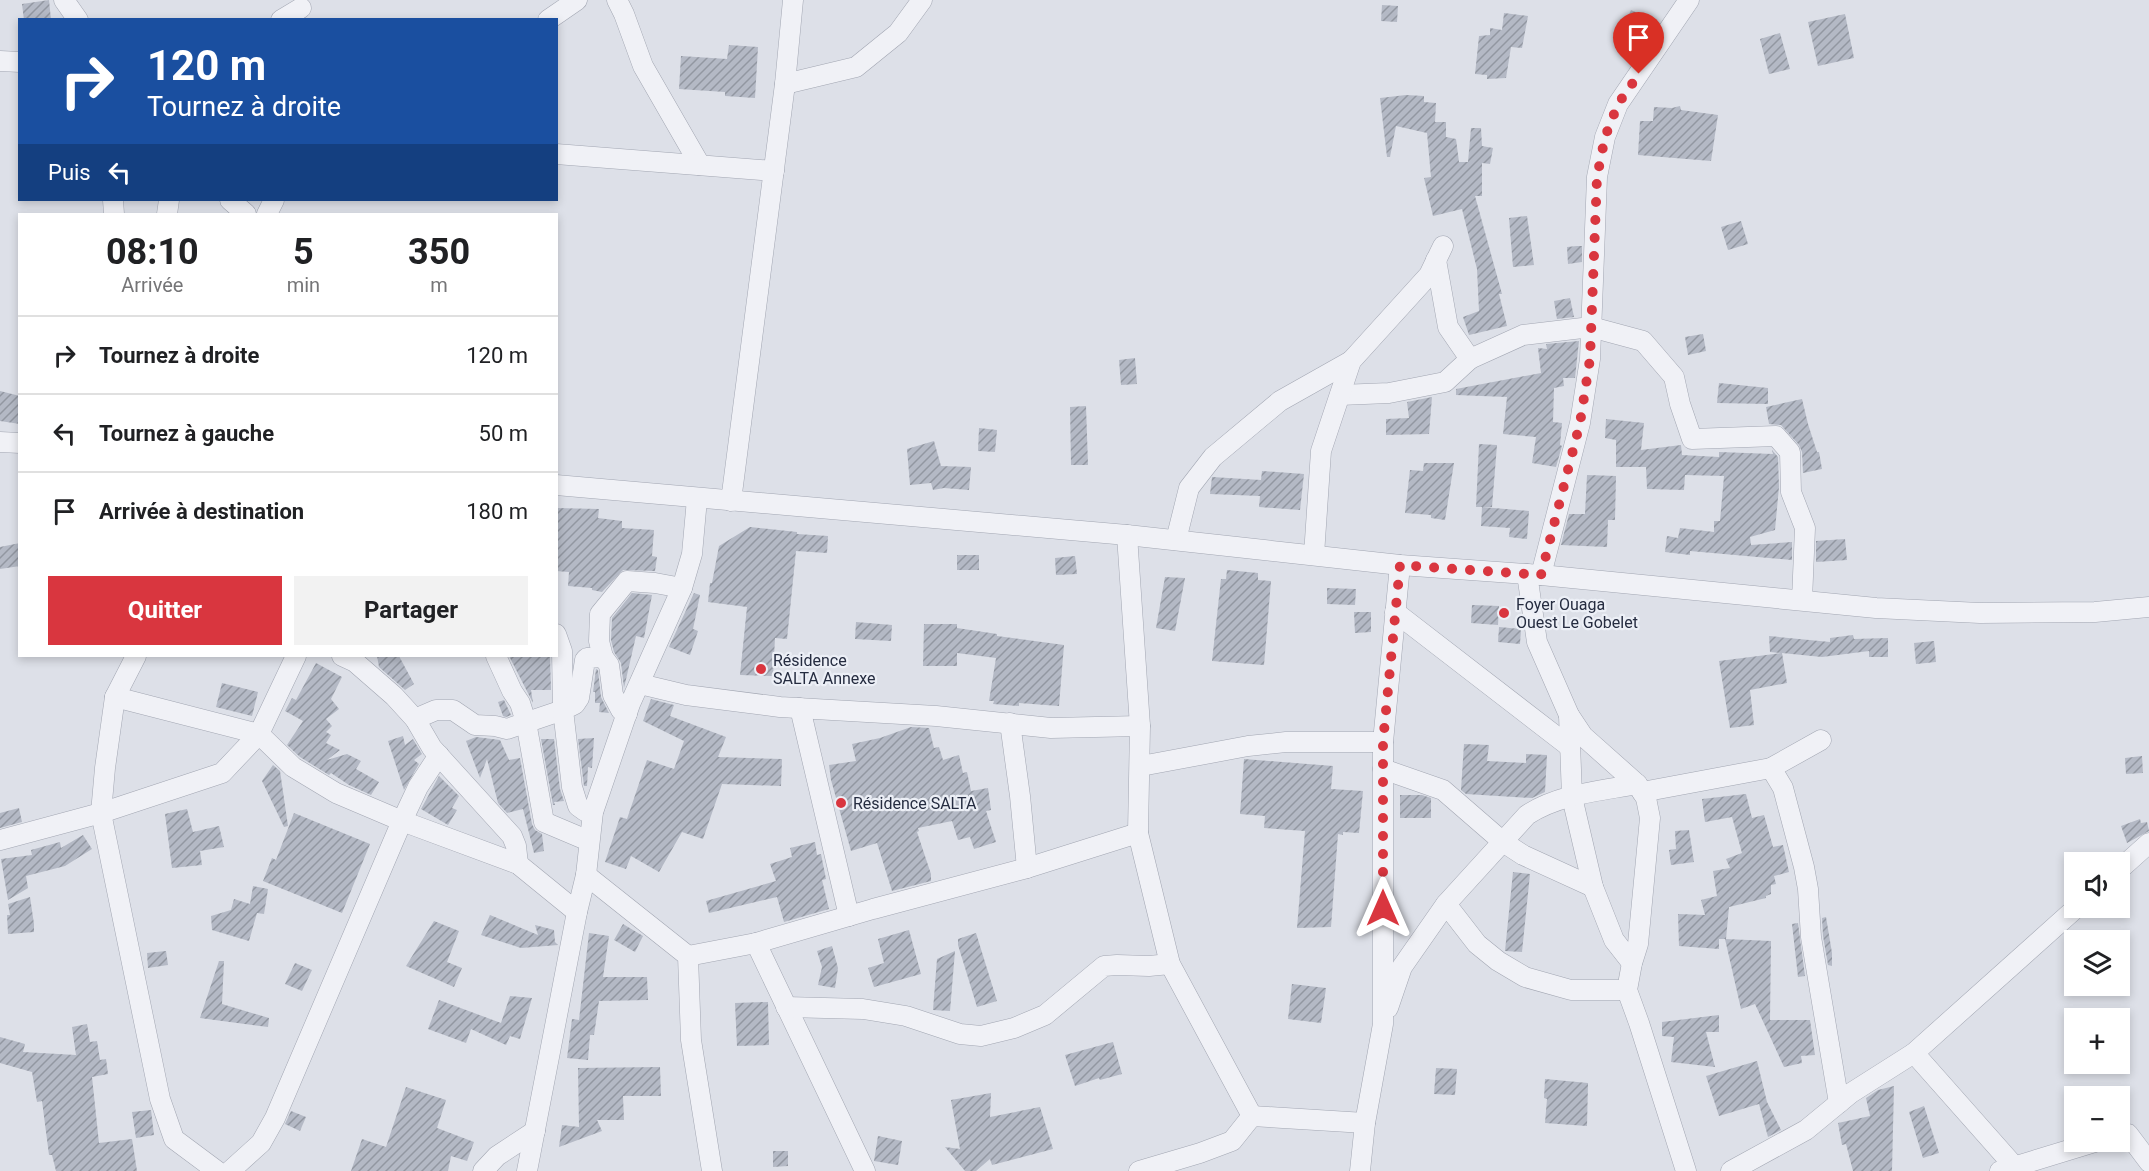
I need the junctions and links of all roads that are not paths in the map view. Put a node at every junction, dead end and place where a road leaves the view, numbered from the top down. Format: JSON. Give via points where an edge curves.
{"nodes":[{"id":1,"x":64,"y":0,"type":"edge"},
{"id":2,"x":577,"y":0,"type":"edge"},
{"id":3,"x":617,"y":0,"type":"edge"},
{"id":4,"x":794,"y":0,"type":"edge"},
{"id":5,"x":922,"y":0,"type":"edge"},
{"id":6,"x":1689,"y":0,"type":"edge"},
{"id":7,"x":302,"y":9,"type":"edge"},
{"id":8,"x":77,"y":18,"type":"edge"},
{"id":9,"x":285,"y":18,"type":"edge"},
{"id":10,"x":551,"y":18,"type":"edge"},
{"id":11,"x":0,"y":61,"type":"edge"},
{"id":12,"x":18,"y":62,"type":"edge"},
{"id":13,"x":785,"y":84,"type":"junction"},
{"id":14,"x":558,"y":154,"type":"edge"},
{"id":15,"x":700,"y":165,"type":"junction"},
{"id":16,"x":774,"y":171,"type":"junction"},
{"id":17,"x":231,"y":201,"type":"edge"},
{"id":18,"x":245,"y":213,"type":"edge"},
{"id":19,"x":1591,"y":327,"type":"junction"},
{"id":20,"x":1470,"y":359,"type":"junction"},
{"id":21,"x":1351,"y":361,"type":"junction"},
{"id":22,"x":1340,"y":395,"type":"junction"},
{"id":23,"x":0,"y":442,"type":"edge"},
{"id":24,"x":18,"y":443,"type":"edge"},
{"id":25,"x":558,"y":485,"type":"edge"},
{"id":26,"x":697,"y":499,"type":"junction"},
{"id":27,"x":731,"y":501,"type":"junction"},
{"id":28,"x":1127,"y":535,"type":"junction"},
{"id":29,"x":1176,"y":540,"type":"junction"},
{"id":30,"x":1314,"y":555,"type":"junction"},
{"id":31,"x":1400,"y":565,"type":"junction"},
{"id":32,"x":1534,"y":575,"type":"junction"},
{"id":33,"x":682,"y":588,"type":"junction"},
{"id":34,"x":1802,"y":600,"type":"junction"},
{"id":35,"x":2149,"y":607,"type":"edge"},
{"id":36,"x":1395,"y":612,"type":"junction"},
{"id":37,"x":558,"y":640,"type":"edge"},
{"id":38,"x":136,"y":657,"type":"edge"},
{"id":39,"x":296,"y":657,"type":"edge"},
{"id":40,"x":344,"y":657,"type":"edge"},
{"id":41,"x":496,"y":657,"type":"edge"},
{"id":42,"x":603,"y":657,"type":"junction"},
{"id":43,"x":640,"y":684,"type":"junction"},
{"id":44,"x":116,"y":697,"type":"junction"},
{"id":45,"x":800,"y":708,"type":"junction"},
{"id":46,"x":563,"y":710,"type":"junction"},
{"id":47,"x":627,"y":714,"type":"junction"},
{"id":48,"x":1569,"y":715,"type":"junction"},
{"id":49,"x":415,"y":719,"type":"junction"},
{"id":50,"x":526,"y":722,"type":"junction"},
{"id":51,"x":1010,"y":723,"type":"junction"},
{"id":52,"x":1140,"y":726,"type":"junction"},
{"id":53,"x":260,"y":734,"type":"junction"},
{"id":54,"x":1821,"y":740,"type":"dead end"},
{"id":55,"x":1383,"y":742,"type":"junction"},
{"id":56,"x":1570,"y":747,"type":"junction"},
{"id":57,"x":439,"y":755,"type":"junction"},
{"id":58,"x":1141,"y":766,"type":"junction"},
{"id":59,"x":1771,"y":768,"type":"junction"},
{"id":60,"x":1383,"y":769,"type":"junction"},
{"id":61,"x":1640,"y":788,"type":"junction"},
{"id":62,"x":1572,"y":797,"type":"junction"},
{"id":63,"x":593,"y":812,"type":"junction"},
{"id":64,"x":100,"y":813,"type":"junction"},
{"id":65,"x":402,"y":821,"type":"junction"},
{"id":66,"x":1138,"y":833,"type":"junction"},
{"id":67,"x":0,"y":840,"type":"edge"},
{"id":68,"x":589,"y":841,"type":"junction"},
{"id":69,"x":1503,"y":842,"type":"junction"},
{"id":70,"x":2149,"y":843,"type":"edge"},
{"id":71,"x":2130,"y":860,"type":"edge"},
{"id":72,"x":518,"y":864,"type":"junction"},
{"id":73,"x":1027,"y":868,"type":"junction"},
{"id":74,"x":586,"y":875,"type":"junction"},
{"id":75,"x":1593,"y":887,"type":"junction"},
{"id":76,"x":1446,"y":904,"type":"junction"},
{"id":77,"x":577,"y":912,"type":"junction"},
{"id":78,"x":849,"y":916,"type":"junction"},
{"id":79,"x":2065,"y":918,"type":"edge"},
{"id":80,"x":756,"y":943,"type":"junction"},
{"id":81,"x":688,"y":956,"type":"junction"},
{"id":82,"x":1632,"y":963,"type":"junction"},
{"id":83,"x":1170,"y":964,"type":"junction"},
{"id":84,"x":1627,"y":990,"type":"junction"},
{"id":85,"x":786,"y":1007,"type":"junction"},
{"id":86,"x":1383,"y":1024,"type":"junction"},
{"id":87,"x":1914,"y":1053,"type":"junction"},
{"id":88,"x":1839,"y":1103,"type":"junction"},
{"id":89,"x":1252,"y":1116,"type":"junction"},
{"id":90,"x":1365,"y":1123,"type":"junction"},
{"id":91,"x":535,"y":1131,"type":"junction"},
{"id":92,"x":2149,"y":1133,"type":"edge"},
{"id":93,"x":2130,"y":1134,"type":"edge"},
{"id":94,"x":2130,"y":1142,"type":"edge"},
{"id":95,"x":2064,"y":1151,"type":"edge"},
{"id":96,"x":2149,"y":1162,"type":"edge"},
{"id":97,"x":2007,"y":1168,"type":"edge"},
{"id":98,"x":217,"y":1171,"type":"edge"},
{"id":99,"x":230,"y":1171,"type":"edge"},
{"id":100,"x":483,"y":1171,"type":"edge"},
{"id":101,"x":527,"y":1171,"type":"edge"},
{"id":102,"x":712,"y":1171,"type":"edge"},
{"id":103,"x":865,"y":1171,"type":"edge"},
{"id":104,"x":1139,"y":1171,"type":"edge"},
{"id":105,"x":1360,"y":1171,"type":"edge"},
{"id":106,"x":1686,"y":1171,"type":"edge"},
{"id":107,"x":1731,"y":1171,"type":"edge"}],
"edges":[{"from":1,"to":8,"type":"street"},
{"from":2,"to":10,"type":"street"},
{"from":3,"to":15,"type":"street","via":[[643,66]]},
{"from":4,"to":13,"type":"street"},
{"from":5,"to":13,"type":"street","via":[[898,33],[856,67]]},
{"from":6,"to":19,"type":"street","via":[[1618,104],[1605,137],[1597,177]]},
{"from":7,"to":9,"type":"street"},
{"from":11,"to":12,"type":"street"},
{"from":13,"to":16,"type":"street"},
{"from":14,"to":15,"type":"street"},
{"from":15,"to":16,"type":"street"},
{"from":16,"to":27,"type":"street"},
{"from":17,"to":18,"type":"street"},
{"from":19,"to":20,"type":"street","via":[[1523,335]]},
{"from":19,"to":32,"type":"street","via":[[1580,423]]},
{"from":19,"to":34,"type":"street","via":[[1644,341],[1674,377],[1692,439],[1776,436],[1790,452],[1791,492],[1805,528]]},
{"from":20,"to":21,"type":"street","via":[[1448,327],[1439,253],[1429,275]]},
{"from":20,"to":22,"type":"street","via":[[1445,382],[1389,393]]},
{"from":21,"to":22,"type":"street"},
{"from":21,"to":29,"type":"street","via":[[1280,401],[1213,457],[1189,488]]},
{"from":22,"to":30,"type":"street","via":[[1321,451]]},
{"from":23,"to":24,"type":"street"},
{"from":25,"to":26,"type":"street"},
{"from":26,"to":27,"type":"street"},
{"from":26,"to":33,"type":"street","via":[[692,554]]},
{"from":27,"to":28,"type":"street"},
{"from":28,"to":29,"type":"street"},
{"from":28,"to":52,"type":"street"},
{"from":29,"to":30,"type":"street"},
{"from":30,"to":31,"type":"street"},
{"from":31,"to":32,"type":"street"},
{"from":31,"to":36,"type":"street"},
{"from":32,"to":34,"type":"street"},
{"from":32,"to":48,"type":"street","via":[[1537,642]]},
{"from":33,"to":42,"type":"street","via":[[625,582],[599,618]]},
{"from":33,"to":43,"type":"street"},
{"from":34,"to":35,"type":"street","via":[[1980,613],[2095,612]]},
{"from":36,"to":55,"type":"street"},
{"from":36,"to":56,"type":"street"},
{"from":37,"to":46,"type":"street","via":[[562,651]]},
{"from":38,"to":44,"type":"street"},
{"from":39,"to":53,"type":"street"},
{"from":40,"to":49,"type":"street","via":[[355,662]]},
{"from":41,"to":50,"type":"street"},
{"from":42,"to":46,"type":"street","via":[[585,660],[579,699]]},
{"from":42,"to":47,"type":"street","via":[[609,665],[613,695]]},
{"from":43,"to":45,"type":"street","via":[[686,695]]},
{"from":43,"to":47,"type":"street"},
{"from":44,"to":53,"type":"street"},
{"from":44,"to":64,"type":"street"},
{"from":45,"to":51,"type":"street"},
{"from":45,"to":78,"type":"street"},
{"from":46,"to":50,"type":"street"},
{"from":46,"to":63,"type":"street","via":[[572,787],[578,806]]},
{"from":47,"to":63,"type":"street"},
{"from":48,"to":56,"type":"street"},
{"from":48,"to":61,"type":"street","via":[[1583,736]]},
{"from":49,"to":50,"type":"street","via":[[436,710],[453,710],[476,725],[507,729]]},
{"from":49,"to":57,"type":"street"},
{"from":50,"to":68,"type":"street","via":[[544,822]]},
{"from":51,"to":52,"type":"street","via":[[1051,728]]},
{"from":51,"to":73,"type":"street"},
{"from":52,"to":58,"type":"street"},
{"from":53,"to":64,"type":"street","via":[[222,773]]},
{"from":53,"to":65,"type":"street","via":[[293,767],[336,793]]},
{"from":54,"to":59,"type":"street"},
{"from":55,"to":58,"type":"street","via":[[1286,742]]},
{"from":55,"to":60,"type":"street"},
{"from":56,"to":62,"type":"street"},
{"from":57,"to":65,"type":"street"},
{"from":57,"to":72,"type":"street","via":[[512,836]]},
{"from":58,"to":66,"type":"street"},
{"from":59,"to":61,"type":"street"},
{"from":59,"to":88,"type":"street","via":[[1784,789],[1804,867],[1811,937]]},
{"from":60,"to":69,"type":"street","via":[[1443,790]]},
{"from":60,"to":86,"type":"street"},
{"from":61,"to":62,"type":"street"},
{"from":61,"to":82,"type":"street","via":[[1650,818],[1638,944]]},
{"from":62,"to":69,"type":"street","via":[[1527,815]]},
{"from":62,"to":75,"type":"street"},
{"from":63,"to":68,"type":"street"},
{"from":64,"to":67,"type":"street"},
{"from":64,"to":98,"type":"street","via":[[160,1099],[174,1139]]},
{"from":65,"to":72,"type":"street"},
{"from":65,"to":99,"type":"street","via":[[275,1118],[261,1143]]},
{"from":66,"to":73,"type":"street"},
{"from":66,"to":83,"type":"street"},
{"from":68,"to":74,"type":"street"},
{"from":69,"to":75,"type":"street"},
{"from":69,"to":76,"type":"street"},
{"from":70,"to":71,"type":"street"},
{"from":72,"to":77,"type":"street"},
{"from":73,"to":78,"type":"street"},
{"from":74,"to":77,"type":"street"},
{"from":74,"to":81,"type":"street"},
{"from":75,"to":82,"type":"street","via":[[1614,940]]},
{"from":76,"to":84,"type":"street","via":[[1477,944],[1525,977],[1571,990]]},
{"from":76,"to":86,"type":"street","via":[[1402,967]]},
{"from":77,"to":91,"type":"street"},
{"from":78,"to":80,"type":"street"},
{"from":79,"to":87,"type":"street"},
{"from":80,"to":81,"type":"street"},
{"from":80,"to":85,"type":"street"},
{"from":81,"to":102,"type":"street","via":[[691,1040]]},
{"from":82,"to":84,"type":"street"},
{"from":83,"to":85,"type":"street","via":[[1104,966],[1046,1015],[981,1036],[863,1009]]},
{"from":83,"to":89,"type":"street"},
{"from":84,"to":106,"type":"street"},
{"from":85,"to":103,"type":"street"},
{"from":86,"to":90,"type":"street"},
{"from":87,"to":88,"type":"street"},
{"from":87,"to":97,"type":"street"},
{"from":88,"to":107,"type":"street","via":[[1806,1130]]},
{"from":89,"to":90,"type":"street"},
{"from":89,"to":104,"type":"street","via":[[1232,1141]]},
{"from":90,"to":105,"type":"street"},
{"from":91,"to":100,"type":"street","via":[[497,1156]]},
{"from":91,"to":101,"type":"street"},
{"from":92,"to":93,"type":"street"},
{"from":94,"to":96,"type":"street"},
{"from":95,"to":97,"type":"street"}]}
